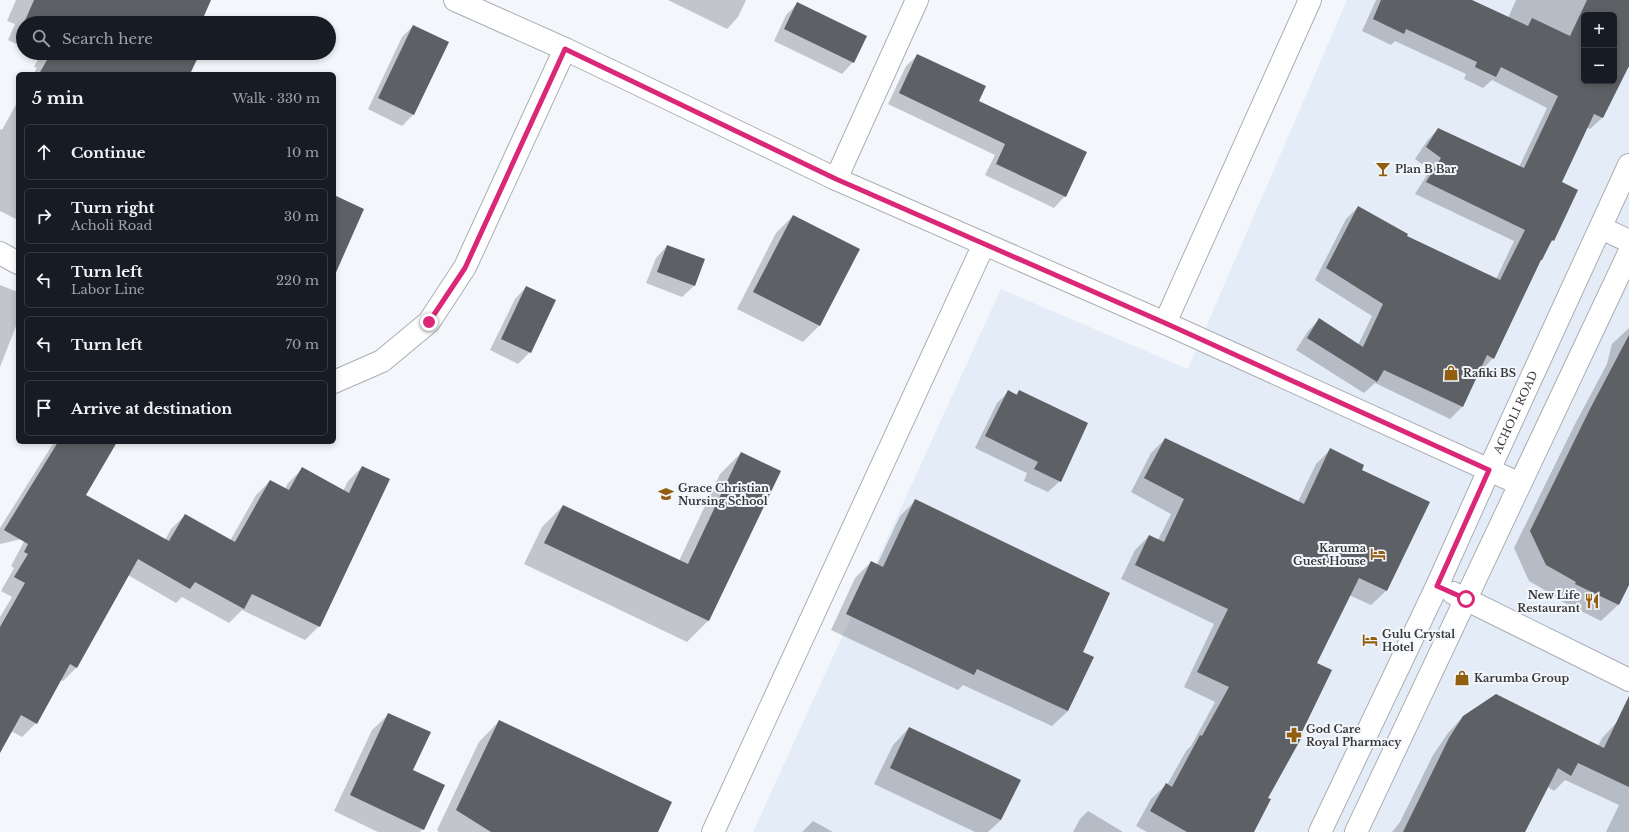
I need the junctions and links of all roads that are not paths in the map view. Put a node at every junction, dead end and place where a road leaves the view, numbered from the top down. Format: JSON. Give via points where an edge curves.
{"nodes":[{"id":1,"x":455,"y":0,"type":"edge"},
{"id":2,"x":917,"y":0,"type":"edge"},
{"id":3,"x":1310,"y":0,"type":"edge"},
{"id":4,"x":565,"y":49,"type":"junction"},
{"id":5,"x":1629,"y":165,"type":"edge"},
{"id":6,"x":836,"y":179,"type":"junction"},
{"id":7,"x":1601,"y":228,"type":"junction"},
{"id":8,"x":1629,"y":241,"type":"edge"},
{"id":9,"x":984,"y":244,"type":"junction"},
{"id":10,"x":0,"y":253,"type":"edge"},
{"id":11,"x":1629,"y":253,"type":"edge"},
{"id":12,"x":16,"y":262,"type":"edge"},
{"id":13,"x":1165,"y":323,"type":"junction"},
{"id":14,"x":336,"y":381,"type":"edge"},
{"id":15,"x":1489,"y":470,"type":"junction"},
{"id":16,"x":1520,"y":484,"type":"junction"},
{"id":17,"x":1437,"y":586,"type":"junction"},
{"id":18,"x":1466,"y":599,"type":"junction"},
{"id":19,"x":1629,"y":680,"type":"edge"},
{"id":20,"x":713,"y":832,"type":"edge"},
{"id":21,"x":1320,"y":832,"type":"edge"},
{"id":22,"x":1356,"y":832,"type":"edge"}],
"edges":[{"from":1,"to":4,"type":"street"},
{"from":2,"to":6,"type":"street"},
{"from":3,"to":13,"type":"street"},
{"from":4,"to":6,"type":"street"},
{"from":4,"to":14,"type":"street","via":[[465,268],[429,322],[382,361]]},
{"from":5,"to":7,"type":"street","name":"ACHOLI ROAD"},
{"from":6,"to":9,"type":"street"},
{"from":7,"to":8,"type":"street"},
{"from":7,"to":15,"type":"street","name":"ACHOLI ROAD"},
{"from":9,"to":13,"type":"street"},
{"from":9,"to":20,"type":"street"},
{"from":10,"to":12,"type":"street"},
{"from":11,"to":16,"type":"street"},
{"from":13,"to":15,"type":"street"},
{"from":15,"to":16,"type":"street"},
{"from":15,"to":17,"type":"street","name":"ACHOLI ROAD"},
{"from":16,"to":18,"type":"street"},
{"from":17,"to":18,"type":"street"},
{"from":17,"to":21,"type":"street","name":"ACHOLI ROAD"},
{"from":18,"to":19,"type":"street"},
{"from":18,"to":22,"type":"street"}]}
